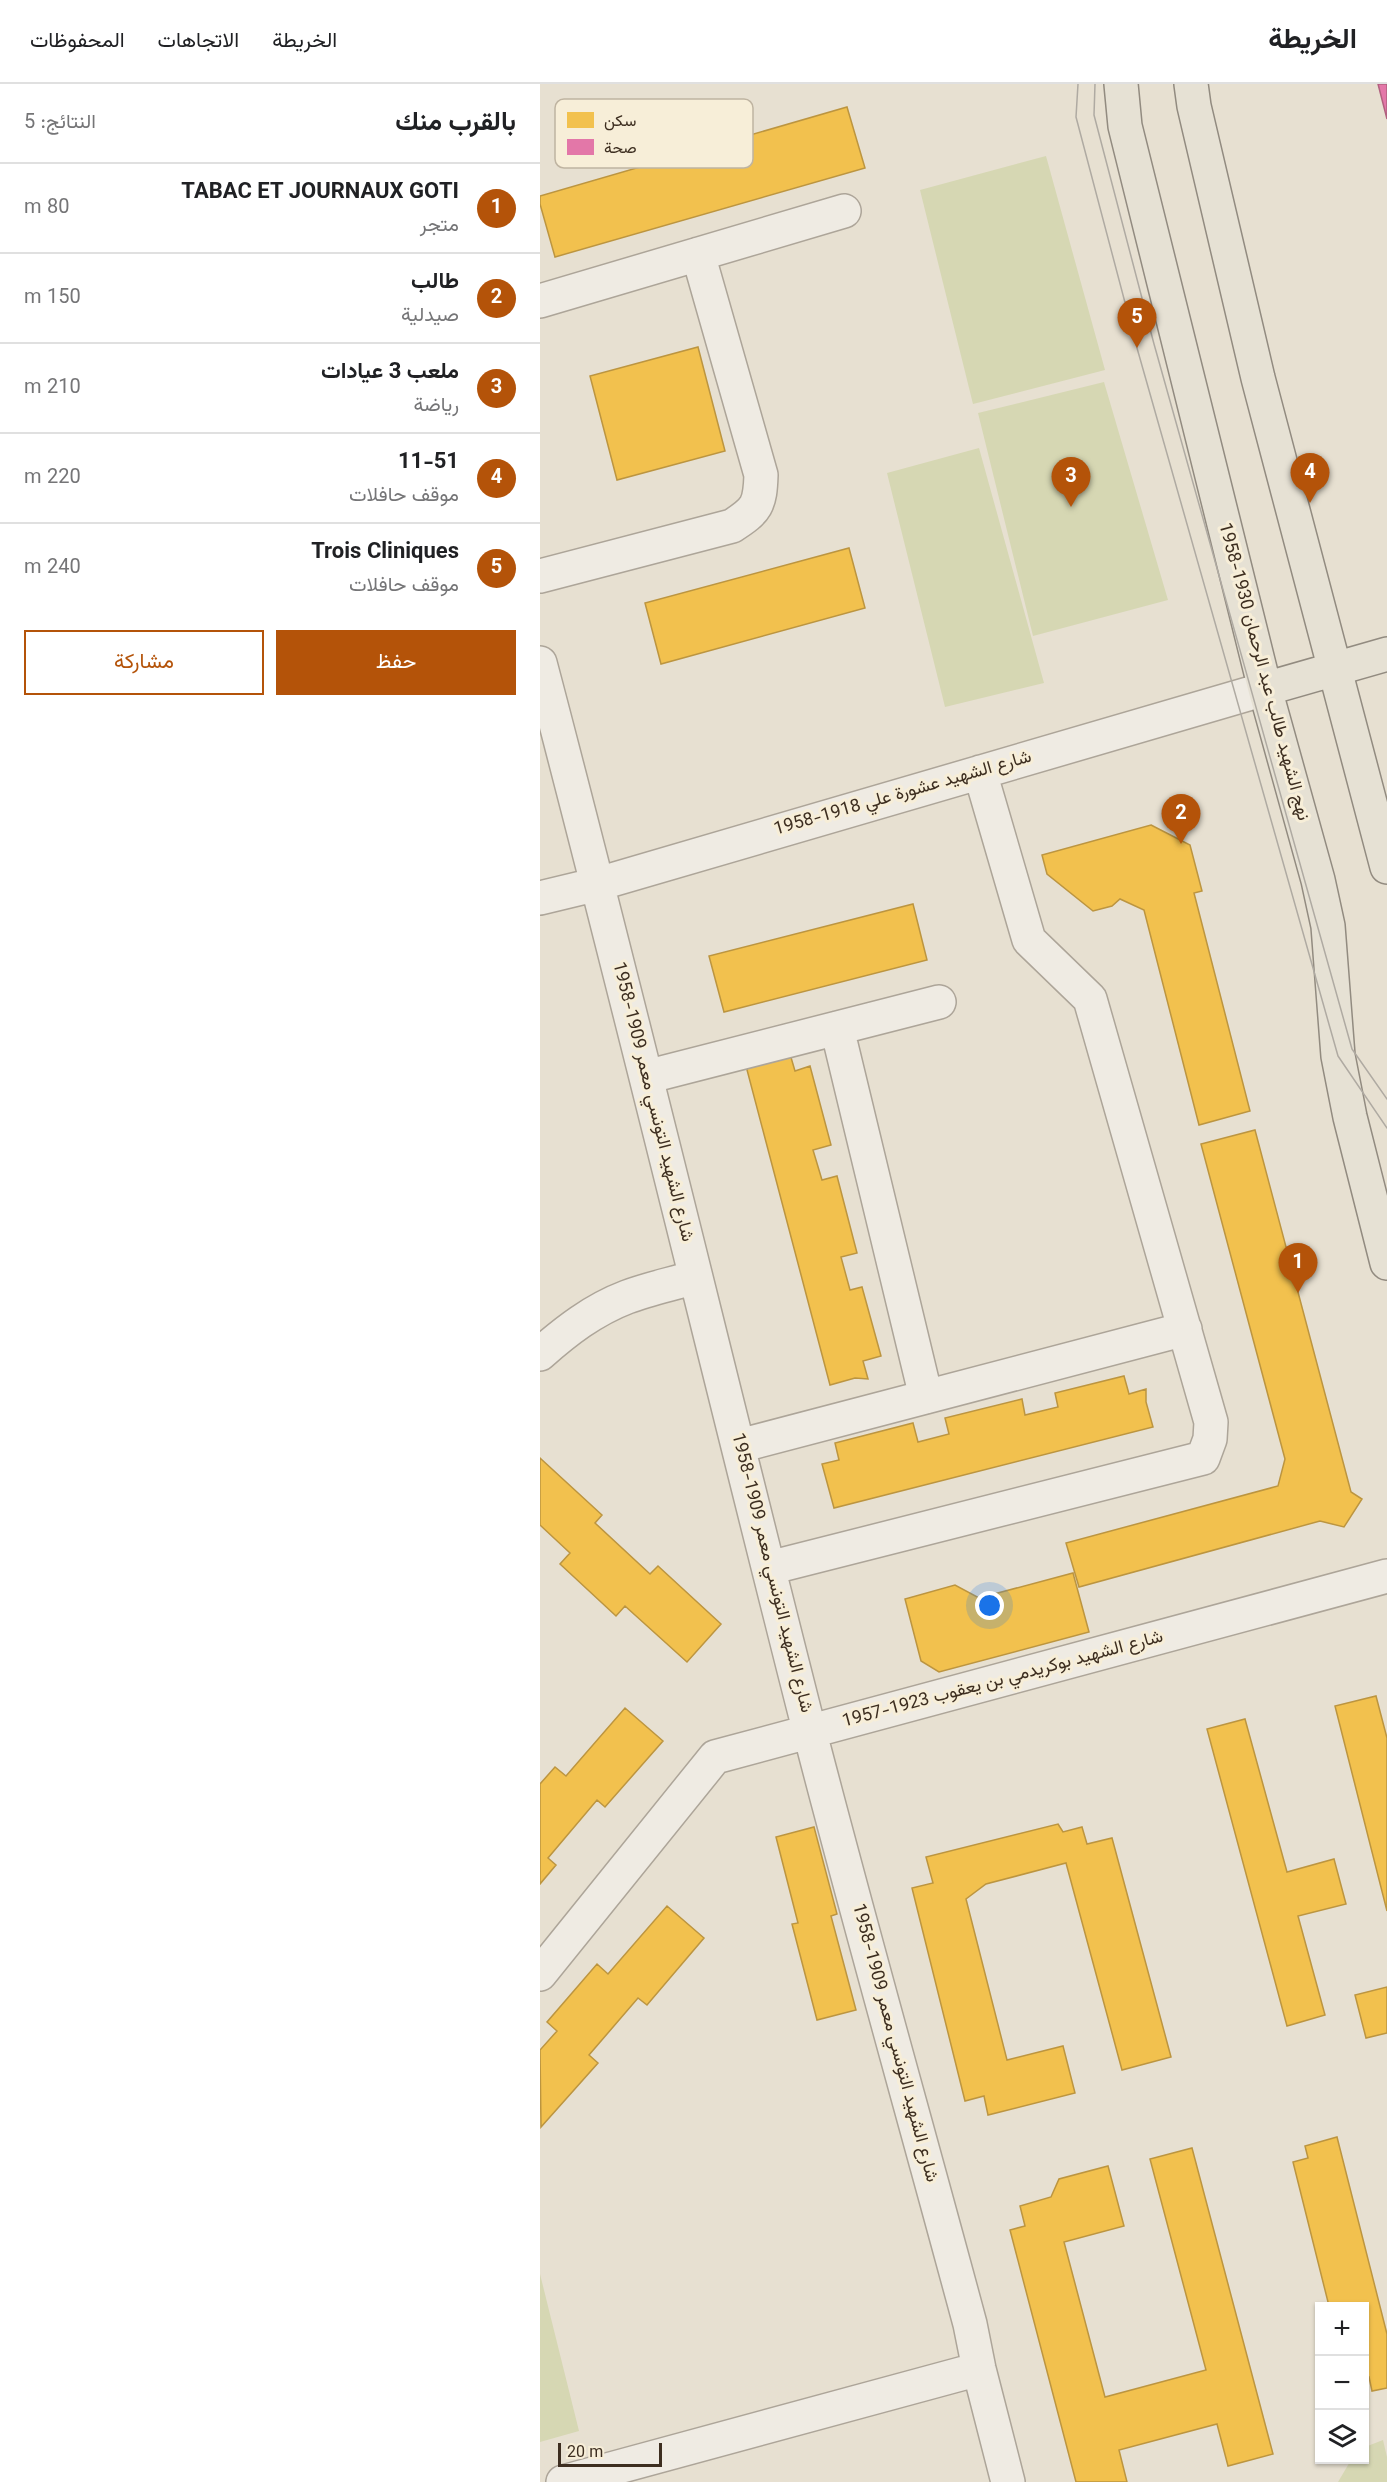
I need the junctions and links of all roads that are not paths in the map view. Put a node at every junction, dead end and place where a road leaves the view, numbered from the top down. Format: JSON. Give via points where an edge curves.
{"nodes":[{"id":1,"x":1120,"y":84,"type":"edge"},
{"id":2,"x":1191,"y":84,"type":"edge"},
{"id":3,"x":844,"y":211,"type":"dead end"},
{"id":4,"x":698,"y":254,"type":"junction"},
{"id":5,"x":540,"y":301,"type":"edge"},
{"id":6,"x":540,"y":576,"type":"edge"},
{"id":7,"x":1387,"y":654,"type":"edge"},
{"id":8,"x":540,"y":663,"type":"edge"},
{"id":9,"x":1337,"y":670,"type":"junction"},
{"id":10,"x":1265,"y":689,"type":"junction"},
{"id":11,"x":980,"y":772,"type":"junction"},
{"id":12,"x":1387,"y":867,"type":"edge"},
{"id":13,"x":598,"y":884,"type":"junction"},
{"id":14,"x":540,"y":898,"type":"edge"},
{"id":15,"x":939,"y":1002,"type":"dead end"},
{"id":16,"x":837,"y":1028,"type":"junction"},
{"id":17,"x":646,"y":1077,"type":"junction"},
{"id":18,"x":1387,"y":1263,"type":"edge"},
{"id":19,"x":694,"y":1277,"type":"junction"},
{"id":20,"x":1185,"y":1329,"type":"junction"},
{"id":21,"x":540,"y":1354,"type":"edge"},
{"id":22,"x":926,"y":1397,"type":"junction"},
{"id":23,"x":739,"y":1446,"type":"junction"},
{"id":24,"x":769,"y":1568,"type":"junction"},
{"id":25,"x":1387,"y":1575,"type":"edge"},
{"id":26,"x":810,"y":1732,"type":"junction"},
{"id":27,"x":540,"y":1974,"type":"edge"},
{"id":28,"x":979,"y":2369,"type":"junction"},
{"id":29,"x":563,"y":2482,"type":"edge"},
{"id":30,"x":1008,"y":2482,"type":"edge"}],
"edges":[{"from":1,"to":10,"type":"main road","name":"نهج الشهيد طالب عبد الرحمان 1930-1958","via":[[1125,126]]},
{"from":2,"to":9,"type":"main road","via":[[1258,378]]},
{"from":3,"to":4,"type":"street"},
{"from":4,"to":5,"type":"street"},
{"from":4,"to":6,"type":"street","via":[[761,475],[761,498],[752,513],[732,526]]},
{"from":7,"to":9,"type":"main road"},
{"from":8,"to":13,"type":"street","name":"شارع الشهيد التونسي معمر 1909-1958"},
{"from":9,"to":10,"type":"main road"},
{"from":9,"to":12,"type":"main road"},
{"from":10,"to":11,"type":"street","name":"شارع الشهيد عشورة علي 1918-1958"},
{"from":10,"to":18,"type":"main road","name":"نهج الشهيد طالب عبد الرحمان 1930-1958","via":[[1321,891],[1328,926],[1338,1056]]},
{"from":11,"to":13,"type":"street","name":"شارع الشهيد عشورة علي 1918-1958"},
{"from":11,"to":20,"type":"street","via":[[1029,940],[1090,999]]},
{"from":13,"to":14,"type":"street","name":"شارع الشهيد عشورة علي 1918-1958"},
{"from":13,"to":17,"type":"street","name":"شارع الشهيد التونسي معمر 1909-1958"},
{"from":15,"to":16,"type":"street"},
{"from":16,"to":17,"type":"street"},
{"from":16,"to":22,"type":"street"},
{"from":17,"to":19,"type":"street","name":"شارع الشهيد التونسي معمر 1909-1958"},
{"from":19,"to":21,"type":"street","via":[[627,1297],[596,1312]]},
{"from":19,"to":23,"type":"street","name":"شارع الشهيد التونسي معمر 1909-1958"},
{"from":20,"to":22,"type":"street"},
{"from":20,"to":24,"type":"street","via":[[1211,1422],[1203,1458]]},
{"from":22,"to":23,"type":"street"},
{"from":23,"to":24,"type":"street","name":"شارع الشهيد التونسي معمر 1909-1958"},
{"from":24,"to":26,"type":"street","name":"شارع الشهيد التونسي معمر 1909-1958"},
{"from":25,"to":26,"type":"street","name":"شارع الشهيد بوكريدمي بن يعقوب 1923-1957"},
{"from":26,"to":27,"type":"street","name":"شارع الشهيد بوكريدمي بن يعقوب 1923-1957","via":[[715,1757]]},
{"from":26,"to":28,"type":"street","name":"شارع الشهيد التونسي معمر 1909-1958"},
{"from":28,"to":29,"type":"street"},
{"from":28,"to":30,"type":"street","name":"شارع الشهيد التونسي معمر 1909-1958"}]}
